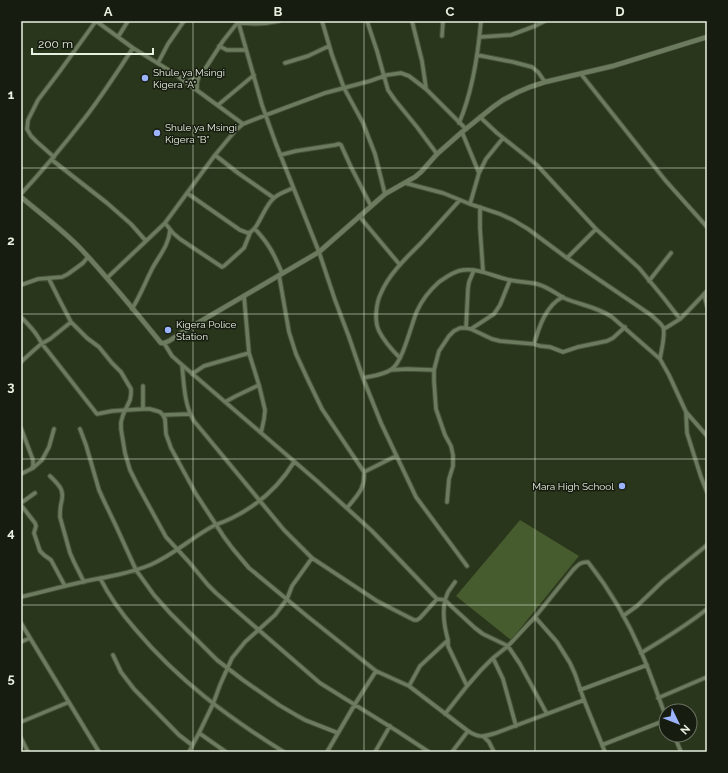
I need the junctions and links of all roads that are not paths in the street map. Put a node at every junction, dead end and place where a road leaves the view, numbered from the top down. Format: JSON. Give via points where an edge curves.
{"nodes":[{"id":1,"x":96,"y":21,"type":"edge"},
{"id":2,"x":128,"y":21,"type":"edge"},
{"id":3,"x":184,"y":21,"type":"edge"},
{"id":4,"x":238,"y":21,"type":"edge"},
{"id":5,"x":279,"y":21,"type":"edge"},
{"id":6,"x":322,"y":21,"type":"edge"},
{"id":7,"x":367,"y":21,"type":"edge"},
{"id":8,"x":412,"y":21,"type":"edge"},
{"id":9,"x":443,"y":21,"type":"edge"},
{"id":10,"x":481,"y":21,"type":"edge"},
{"id":11,"x":545,"y":21,"type":"edge"},
{"id":12,"x":442,"y":36,"type":"dead end"},
{"id":13,"x":118,"y":37,"type":"junction"},
{"id":14,"x":480,"y":37,"type":"junction"},
{"id":15,"x":707,"y":37,"type":"edge"},
{"id":16,"x":219,"y":46,"type":"junction"},
{"id":17,"x":329,"y":46,"type":"junction"},
{"id":18,"x":133,"y":48,"type":"junction"},
{"id":19,"x":246,"y":50,"type":"junction"},
{"id":20,"x":477,"y":55,"type":"junction"},
{"id":21,"x":158,"y":63,"type":"junction"},
{"id":22,"x":285,"y":63,"type":"dead end"},
{"id":23,"x":581,"y":74,"type":"junction"},
{"id":24,"x":200,"y":75,"type":"junction"},
{"id":25,"x":254,"y":75,"type":"junction"},
{"id":26,"x":384,"y":76,"type":"junction"},
{"id":27,"x":186,"y":82,"type":"junction"},
{"id":28,"x":545,"y":82,"type":"junction"},
{"id":29,"x":344,"y":88,"type":"junction"},
{"id":30,"x":197,"y":89,"type":"junction"},
{"id":31,"x":426,"y":89,"type":"junction"},
{"id":32,"x":218,"y":106,"type":"junction"},
{"id":33,"x":266,"y":115,"type":"junction"},
{"id":34,"x":480,"y":117,"type":"junction"},
{"id":35,"x":459,"y":123,"type":"junction"},
{"id":36,"x":243,"y":124,"type":"junction"},
{"id":37,"x":464,"y":130,"type":"junction"},
{"id":38,"x":504,"y":138,"type":"junction"},
{"id":39,"x":437,"y":154,"type":"junction"},
{"id":40,"x":215,"y":155,"type":"junction"},
{"id":41,"x":280,"y":155,"type":"junction"},
{"id":42,"x":53,"y":158,"type":"junction"},
{"id":43,"x":479,"y":173,"type":"junction"},
{"id":44,"x":404,"y":182,"type":"junction"},
{"id":45,"x":293,"y":188,"type":"junction"},
{"id":46,"x":187,"y":193,"type":"junction"},
{"id":47,"x":21,"y":194,"type":"edge"},
{"id":48,"x":385,"y":194,"type":"junction"},
{"id":49,"x":21,"y":198,"type":"edge"},
{"id":50,"x":274,"y":198,"type":"junction"},
{"id":51,"x":460,"y":200,"type":"junction"},
{"id":52,"x":470,"y":204,"type":"junction"},
{"id":53,"x":371,"y":206,"type":"junction"},
{"id":54,"x":480,"y":207,"type":"junction"},
{"id":55,"x":359,"y":216,"type":"junction"},
{"id":56,"x":165,"y":223,"type":"junction"},
{"id":57,"x":707,"y":227,"type":"edge"},
{"id":58,"x":255,"y":229,"type":"junction"},
{"id":59,"x":596,"y":229,"type":"junction"},
{"id":60,"x":170,"y":230,"type":"junction"},
{"id":61,"x":250,"y":233,"type":"junction"},
{"id":62,"x":146,"y":241,"type":"junction"},
{"id":63,"x":319,"y":252,"type":"junction"},
{"id":64,"x":671,"y":253,"type":"dead end"},
{"id":65,"x":88,"y":257,"type":"junction"},
{"id":66,"x":567,"y":258,"type":"junction"},
{"id":67,"x":400,"y":266,"type":"junction"},
{"id":68,"x":474,"y":270,"type":"junction"},
{"id":69,"x":483,"y":271,"type":"junction"},
{"id":70,"x":281,"y":274,"type":"junction"},
{"id":71,"x":106,"y":278,"type":"junction"},
{"id":72,"x":48,"y":279,"type":"junction"},
{"id":73,"x":510,"y":280,"type":"junction"},
{"id":74,"x":649,"y":281,"type":"junction"},
{"id":75,"x":21,"y":285,"type":"edge"},
{"id":76,"x":707,"y":291,"type":"edge"},
{"id":77,"x":704,"y":294,"type":"junction"},
{"id":78,"x":244,"y":296,"type":"junction"},
{"id":79,"x":563,"y":297,"type":"junction"},
{"id":80,"x":707,"y":306,"type":"edge"},
{"id":81,"x":132,"y":309,"type":"junction"},
{"id":82,"x":21,"y":317,"type":"edge"},
{"id":83,"x":680,"y":319,"type":"junction"},
{"id":84,"x":71,"y":322,"type":"junction"},
{"id":85,"x":624,"y":327,"type":"junction"},
{"id":86,"x":466,"y":328,"type":"junction"},
{"id":87,"x":664,"y":329,"type":"junction"},
{"id":88,"x":472,"y":330,"type":"junction"},
{"id":89,"x":41,"y":344,"type":"junction"},
{"id":90,"x":164,"y":344,"type":"junction"},
{"id":91,"x":534,"y":344,"type":"junction"},
{"id":92,"x":249,"y":353,"type":"junction"},
{"id":93,"x":400,"y":358,"type":"junction"},
{"id":94,"x":660,"y":359,"type":"junction"},
{"id":95,"x":21,"y":362,"type":"edge"},
{"id":96,"x":182,"y":364,"type":"junction"},
{"id":97,"x":391,"y":370,"type":"junction"},
{"id":98,"x":434,"y":370,"type":"junction"},
{"id":99,"x":192,"y":374,"type":"junction"},
{"id":100,"x":363,"y":378,"type":"junction"},
{"id":101,"x":259,"y":385,"type":"junction"},
{"id":102,"x":143,"y":386,"type":"dead end"},
{"id":103,"x":225,"y":402,"type":"junction"},
{"id":104,"x":143,"y":409,"type":"junction"},
{"id":105,"x":125,"y":410,"type":"junction"},
{"id":106,"x":686,"y":412,"type":"junction"},
{"id":107,"x":190,"y":414,"type":"junction"},
{"id":108,"x":163,"y":415,"type":"junction"},
{"id":109,"x":21,"y":428,"type":"edge"},
{"id":110,"x":54,"y":429,"type":"dead end"},
{"id":111,"x":80,"y":429,"type":"dead end"},
{"id":112,"x":261,"y":433,"type":"junction"},
{"id":113,"x":707,"y":436,"type":"edge"},
{"id":114,"x":22,"y":438,"type":"edge"},
{"id":115,"x":396,"y":456,"type":"junction"},
{"id":116,"x":294,"y":462,"type":"junction"},
{"id":117,"x":31,"y":469,"type":"junction"},
{"id":118,"x":364,"y":472,"type":"junction"},
{"id":119,"x":21,"y":474,"type":"edge"},
{"id":120,"x":50,"y":476,"type":"dead end"},
{"id":121,"x":707,"y":492,"type":"edge"},
{"id":122,"x":35,"y":493,"type":"dead end"},
{"id":123,"x":260,"y":501,"type":"junction"},
{"id":124,"x":447,"y":502,"type":"dead end"},
{"id":125,"x":21,"y":504,"type":"edge"},
{"id":126,"x":347,"y":508,"type":"junction"},
{"id":127,"x":216,"y":525,"type":"junction"},
{"id":128,"x":707,"y":545,"type":"edge"},
{"id":129,"x":178,"y":550,"type":"junction"},
{"id":130,"x":312,"y":558,"type":"junction"},
{"id":131,"x":467,"y":566,"type":"dead end"},
{"id":132,"x":136,"y":570,"type":"junction"},
{"id":133,"x":100,"y":578,"type":"junction"},
{"id":134,"x":84,"y":582,"type":"junction"},
{"id":135,"x":455,"y":582,"type":"dead end"},
{"id":136,"x":65,"y":586,"type":"junction"},
{"id":137,"x":21,"y":597,"type":"edge"},
{"id":138,"x":286,"y":599,"type":"junction"},
{"id":139,"x":437,"y":599,"type":"junction"},
{"id":140,"x":445,"y":600,"type":"junction"},
{"id":141,"x":707,"y":609,"type":"edge"},
{"id":142,"x":624,"y":616,"type":"junction"},
{"id":143,"x":535,"y":617,"type":"junction"},
{"id":144,"x":21,"y":623,"type":"edge"},
{"id":145,"x":259,"y":630,"type":"junction"},
{"id":146,"x":30,"y":638,"type":"junction"},
{"id":147,"x":448,"y":640,"type":"junction"},
{"id":148,"x":21,"y":642,"type":"edge"},
{"id":149,"x":508,"y":646,"type":"junction"},
{"id":150,"x":641,"y":652,"type":"junction"},
{"id":151,"x":113,"y":655,"type":"dead end"},
{"id":152,"x":493,"y":658,"type":"junction"},
{"id":153,"x":646,"y":666,"type":"junction"},
{"id":154,"x":227,"y":668,"type":"junction"},
{"id":155,"x":376,"y":671,"type":"junction"},
{"id":156,"x":707,"y":677,"type":"edge"},
{"id":157,"x":409,"y":686,"type":"junction"},
{"id":158,"x":467,"y":686,"type":"junction"},
{"id":159,"x":580,"y":690,"type":"junction"},
{"id":160,"x":658,"y":698,"type":"junction"},
{"id":161,"x":584,"y":700,"type":"junction"},
{"id":162,"x":69,"y":702,"type":"junction"},
{"id":163,"x":660,"y":703,"type":"edge"},
{"id":164,"x":214,"y":704,"type":"junction"},
{"id":165,"x":355,"y":704,"type":"junction"},
{"id":166,"x":445,"y":714,"type":"junction"},
{"id":167,"x":547,"y":714,"type":"junction"},
{"id":168,"x":21,"y":722,"type":"edge"},
{"id":169,"x":658,"y":722,"type":"edge"},
{"id":170,"x":390,"y":726,"type":"junction"},
{"id":171,"x":516,"y":726,"type":"junction"},
{"id":172,"x":468,"y":731,"type":"junction"},
{"id":173,"x":199,"y":733,"type":"junction"},
{"id":174,"x":338,"y":734,"type":"junction"},
{"id":175,"x":484,"y":737,"type":"junction"},
{"id":176,"x":21,"y":738,"type":"edge"},
{"id":177,"x":192,"y":745,"type":"junction"},
{"id":178,"x":602,"y":745,"type":"junction"},
{"id":179,"x":28,"y":752,"type":"edge"},
{"id":180,"x":99,"y":752,"type":"edge"},
{"id":181,"x":189,"y":752,"type":"edge"},
{"id":182,"x":226,"y":752,"type":"edge"},
{"id":183,"x":284,"y":752,"type":"edge"},
{"id":184,"x":327,"y":752,"type":"edge"},
{"id":185,"x":375,"y":752,"type":"edge"},
{"id":186,"x":429,"y":752,"type":"edge"},
{"id":187,"x":452,"y":752,"type":"edge"},
{"id":188,"x":494,"y":752,"type":"edge"},
{"id":189,"x":605,"y":752,"type":"edge"}],
"edges":[{"from":1,"to":13,"type":"street"},
{"from":1,"to":42,"type":"street","via":[[38,100],[28,120],[27,129],[31,136]]},
{"from":2,"to":13,"type":"street"},
{"from":3,"to":21,"type":"street"},
{"from":4,"to":5,"type":"street","via":[[246,24]]},
{"from":4,"to":16,"type":"street"},
{"from":4,"to":19,"type":"street"},
{"from":6,"to":17,"type":"street"},
{"from":7,"to":26,"type":"street"},
{"from":8,"to":31,"type":"street"},
{"from":9,"to":12,"type":"street"},
{"from":10,"to":14,"type":"street"},
{"from":11,"to":14,"type":"street","via":[[511,35]]},
{"from":13,"to":18,"type":"street"},
{"from":14,"to":20,"type":"street"},
{"from":15,"to":23,"type":"street","via":[[643,58]]},
{"from":16,"to":19,"type":"street","via":[[227,50]]},
{"from":16,"to":24,"type":"street"},
{"from":17,"to":22,"type":"street"},
{"from":17,"to":29,"type":"street"},
{"from":18,"to":21,"type":"street"},
{"from":18,"to":42,"type":"street","via":[[101,96]]},
{"from":19,"to":25,"type":"street"},
{"from":20,"to":28,"type":"street","via":[[532,67]]},
{"from":20,"to":35,"type":"street","via":[[470,90]]},
{"from":21,"to":27,"type":"street"},
{"from":23,"to":28,"type":"street"},
{"from":23,"to":57,"type":"street","via":[[665,180]]},
{"from":24,"to":27,"type":"street"},
{"from":24,"to":30,"type":"street"},
{"from":25,"to":32,"type":"street"},
{"from":25,"to":33,"type":"street"},
{"from":26,"to":29,"type":"street"},
{"from":26,"to":31,"type":"street","via":[[406,74]]},
{"from":26,"to":39,"type":"street","via":[[388,90]]},
{"from":27,"to":30,"type":"street"},
{"from":28,"to":34,"type":"street","via":[[513,94]]},
{"from":29,"to":33,"type":"street"},
{"from":29,"to":48,"type":"street","via":[[363,123],[375,154]]},
{"from":30,"to":32,"type":"street"},
{"from":31,"to":35,"type":"street"},
{"from":32,"to":36,"type":"street"},
{"from":33,"to":36,"type":"street"},
{"from":33,"to":41,"type":"street"},
{"from":34,"to":37,"type":"street"},
{"from":34,"to":38,"type":"street"},
{"from":35,"to":37,"type":"street"},
{"from":36,"to":40,"type":"street"},
{"from":37,"to":39,"type":"street"},
{"from":37,"to":43,"type":"street"},
{"from":38,"to":43,"type":"street","via":[[486,159]]},
{"from":38,"to":59,"type":"street","via":[[537,165]]},
{"from":39,"to":44,"type":"street","via":[[421,172]]},
{"from":40,"to":46,"type":"street"},
{"from":40,"to":50,"type":"street"},
{"from":41,"to":45,"type":"street"},
{"from":41,"to":53,"type":"street","via":[[341,146]]},
{"from":42,"to":47,"type":"street"},
{"from":42,"to":62,"type":"street","via":[[131,224]]},
{"from":43,"to":52,"type":"street"},
{"from":44,"to":48,"type":"street"},
{"from":44,"to":51,"type":"street"},
{"from":45,"to":50,"type":"street"},
{"from":45,"to":63,"type":"street"},
{"from":46,"to":56,"type":"street"},
{"from":46,"to":61,"type":"street","via":[[240,230]]},
{"from":48,"to":53,"type":"street"},
{"from":49,"to":65,"type":"street","via":[[67,235]]},
{"from":50,"to":58,"type":"street","via":[[265,208]]},
{"from":51,"to":52,"type":"street"},
{"from":51,"to":67,"type":"street"},
{"from":52,"to":54,"type":"street"},
{"from":53,"to":55,"type":"street"},
{"from":54,"to":66,"type":"street","via":[[513,220]]},
{"from":54,"to":69,"type":"street"},
{"from":55,"to":63,"type":"street"},
{"from":55,"to":67,"type":"street"},
{"from":56,"to":60,"type":"street"},
{"from":56,"to":62,"type":"street"},
{"from":58,"to":61,"type":"street"},
{"from":58,"to":70,"type":"street","via":[[271,248]]},
{"from":59,"to":66,"type":"street"},
{"from":59,"to":74,"type":"street"},
{"from":60,"to":61,"type":"street","via":[[222,267],[242,250]]},
{"from":60,"to":81,"type":"street","via":[[166,245]]},
{"from":62,"to":71,"type":"street"},
{"from":63,"to":70,"type":"street"},
{"from":63,"to":100,"type":"street"},
{"from":64,"to":74,"type":"street"},
{"from":65,"to":71,"type":"street"},
{"from":65,"to":72,"type":"street","via":[[68,274]]},
{"from":66,"to":87,"type":"street","via":[[651,315]]},
{"from":67,"to":93,"type":"street","via":[[381,292],[376,305],[379,331]]},
{"from":68,"to":69,"type":"street"},
{"from":68,"to":86,"type":"street","via":[[468,288]]},
{"from":68,"to":93,"type":"street","via":[[454,272],[424,297]]},
{"from":69,"to":73,"type":"street"},
{"from":70,"to":78,"type":"street"},
{"from":70,"to":118,"type":"street","via":[[289,332],[296,354],[322,409]]},
{"from":71,"to":81,"type":"street"},
{"from":72,"to":75,"type":"street","via":[[38,279]]},
{"from":72,"to":84,"type":"street"},
{"from":73,"to":79,"type":"street","via":[[545,286]]},
{"from":73,"to":88,"type":"street","via":[[494,314]]},
{"from":74,"to":83,"type":"street"},
{"from":76,"to":77,"type":"street"},
{"from":77,"to":80,"type":"street"},
{"from":77,"to":83,"type":"street"},
{"from":78,"to":90,"type":"street"},
{"from":78,"to":92,"type":"street"},
{"from":79,"to":85,"type":"street","via":[[606,312]]},
{"from":79,"to":91,"type":"street","via":[[554,302],[547,313]]},
{"from":81,"to":90,"type":"street"},
{"from":82,"to":89,"type":"street","via":[[34,331]]},
{"from":83,"to":87,"type":"street"},
{"from":84,"to":89,"type":"street"},
{"from":84,"to":105,"type":"street","via":[[99,347],[121,372],[131,389],[130,400]]},
{"from":85,"to":91,"type":"street","via":[[607,342],[578,347],[567,352]]},
{"from":85,"to":94,"type":"street"},
{"from":86,"to":88,"type":"street"},
{"from":86,"to":98,"type":"street","via":[[460,328],[449,336],[439,351]]},
{"from":87,"to":94,"type":"street"},
{"from":88,"to":91,"type":"street","via":[[500,342]]},
{"from":89,"to":95,"type":"street"},
{"from":89,"to":105,"type":"street","via":[[97,414]]},
{"from":90,"to":96,"type":"street","via":[[172,356]]},
{"from":92,"to":99,"type":"street","via":[[204,366]]},
{"from":92,"to":101,"type":"street"},
{"from":93,"to":97,"type":"street"},
{"from":94,"to":106,"type":"street"},
{"from":96,"to":99,"type":"street"},
{"from":96,"to":107,"type":"street"},
{"from":97,"to":98,"type":"street"},
{"from":97,"to":100,"type":"street"},
{"from":98,"to":124,"type":"street","via":[[436,409],[453,455]]},
{"from":99,"to":103,"type":"street"},
{"from":100,"to":115,"type":"street"},
{"from":101,"to":103,"type":"street"},
{"from":101,"to":112,"type":"street","via":[[265,410]]},
{"from":102,"to":104,"type":"street"},
{"from":103,"to":112,"type":"street"},
{"from":104,"to":105,"type":"street"},
{"from":104,"to":108,"type":"street","via":[[157,410]]},
{"from":105,"to":129,"type":"street","via":[[121,429],[130,470],[163,532]]},
{"from":106,"to":113,"type":"street"},
{"from":106,"to":121,"type":"street","via":[[687,433]]},
{"from":107,"to":108,"type":"street"},
{"from":107,"to":123,"type":"street"},
{"from":108,"to":127,"type":"street","via":[[171,448]]},
{"from":109,"to":114,"type":"street"},
{"from":110,"to":117,"type":"street","via":[[42,460]]},
{"from":111,"to":132,"type":"street","via":[[99,490]]},
{"from":112,"to":116,"type":"street"},
{"from":114,"to":117,"type":"street","via":[[33,460]]},
{"from":115,"to":118,"type":"street"},
{"from":115,"to":131,"type":"street","via":[[416,497]]},
{"from":116,"to":123,"type":"street","via":[[284,478]]},
{"from":116,"to":126,"type":"street"},
{"from":117,"to":119,"type":"street"},
{"from":118,"to":126,"type":"street","via":[[362,489]]},
{"from":120,"to":134,"type":"street","via":[[63,491],[60,517],[70,553]]},
{"from":122,"to":125,"type":"street"},
{"from":123,"to":127,"type":"street"},
{"from":123,"to":130,"type":"street"},
{"from":125,"to":136,"type":"street","via":[[35,523],[34,534],[40,551],[51,560]]},
{"from":126,"to":139,"type":"street"},
{"from":127,"to":129,"type":"street"},
{"from":127,"to":138,"type":"street","via":[[249,568]]},
{"from":128,"to":142,"type":"street"},
{"from":129,"to":132,"type":"street"},
{"from":129,"to":145,"type":"street","via":[[216,593]]},
{"from":130,"to":138,"type":"street"},
{"from":130,"to":139,"type":"street","via":[[377,600],[414,620],[420,618]]},
{"from":132,"to":133,"type":"street"},
{"from":132,"to":154,"type":"street","via":[[170,613]]},
{"from":133,"to":134,"type":"street"},
{"from":133,"to":164,"type":"street","via":[[116,606],[149,646]]},
{"from":134,"to":136,"type":"street"},
{"from":135,"to":140,"type":"street"},
{"from":136,"to":137,"type":"street"},
{"from":138,"to":145,"type":"street","via":[[275,616]]},
{"from":138,"to":155,"type":"street"},
{"from":139,"to":140,"type":"street"},
{"from":140,"to":147,"type":"street","via":[[444,627]]},
{"from":140,"to":149,"type":"street","via":[[483,634]]},
{"from":141,"to":150,"type":"street","via":[[690,623]]},
{"from":142,"to":143,"type":"street","via":[[598,575],[588,562],[583,562],[578,564]]},
{"from":142,"to":150,"type":"street"},
{"from":143,"to":149,"type":"street"},
{"from":143,"to":159,"type":"street","via":[[564,652]]},
{"from":144,"to":146,"type":"street"},
{"from":145,"to":154,"type":"street","via":[[238,649]]},
{"from":145,"to":165,"type":"street","via":[[320,683]]},
{"from":146,"to":148,"type":"street"},
{"from":146,"to":162,"type":"street"},
{"from":147,"to":157,"type":"street","via":[[420,666]]},
{"from":147,"to":158,"type":"street","via":[[448,646]]},
{"from":149,"to":152,"type":"street"},
{"from":149,"to":167,"type":"street"},
{"from":150,"to":153,"type":"street"},
{"from":151,"to":177,"type":"street","via":[[121,672],[134,689],[178,735]]},
{"from":152,"to":158,"type":"street"},
{"from":152,"to":171,"type":"street","via":[[503,679]]},
{"from":153,"to":159,"type":"street"},
{"from":153,"to":160,"type":"street"},
{"from":154,"to":164,"type":"street"},
{"from":154,"to":174,"type":"street","via":[[284,708]]},
{"from":155,"to":157,"type":"street"},
{"from":155,"to":165,"type":"street"},
{"from":156,"to":160,"type":"street"},
{"from":157,"to":166,"type":"street"},
{"from":158,"to":166,"type":"street"},
{"from":159,"to":161,"type":"street"},
{"from":160,"to":163,"type":"street"},
{"from":161,"to":167,"type":"street"},
{"from":161,"to":178,"type":"street"},
{"from":162,"to":168,"type":"street"},
{"from":162,"to":180,"type":"street"},
{"from":164,"to":173,"type":"street"},
{"from":164,"to":183,"type":"street"},
{"from":165,"to":170,"type":"street"},
{"from":165,"to":174,"type":"street"},
{"from":166,"to":172,"type":"street"},
{"from":167,"to":171,"type":"street"},
{"from":169,"to":178,"type":"street"},
{"from":170,"to":185,"type":"street"},
{"from":170,"to":186,"type":"street"},
{"from":171,"to":175,"type":"street"},
{"from":172,"to":175,"type":"street"},
{"from":172,"to":187,"type":"street"},
{"from":173,"to":177,"type":"street"},
{"from":173,"to":182,"type":"street"},
{"from":174,"to":184,"type":"street"},
{"from":175,"to":188,"type":"street"},
{"from":176,"to":179,"type":"street"},
{"from":177,"to":181,"type":"street"},
{"from":178,"to":189,"type":"street"}]}
